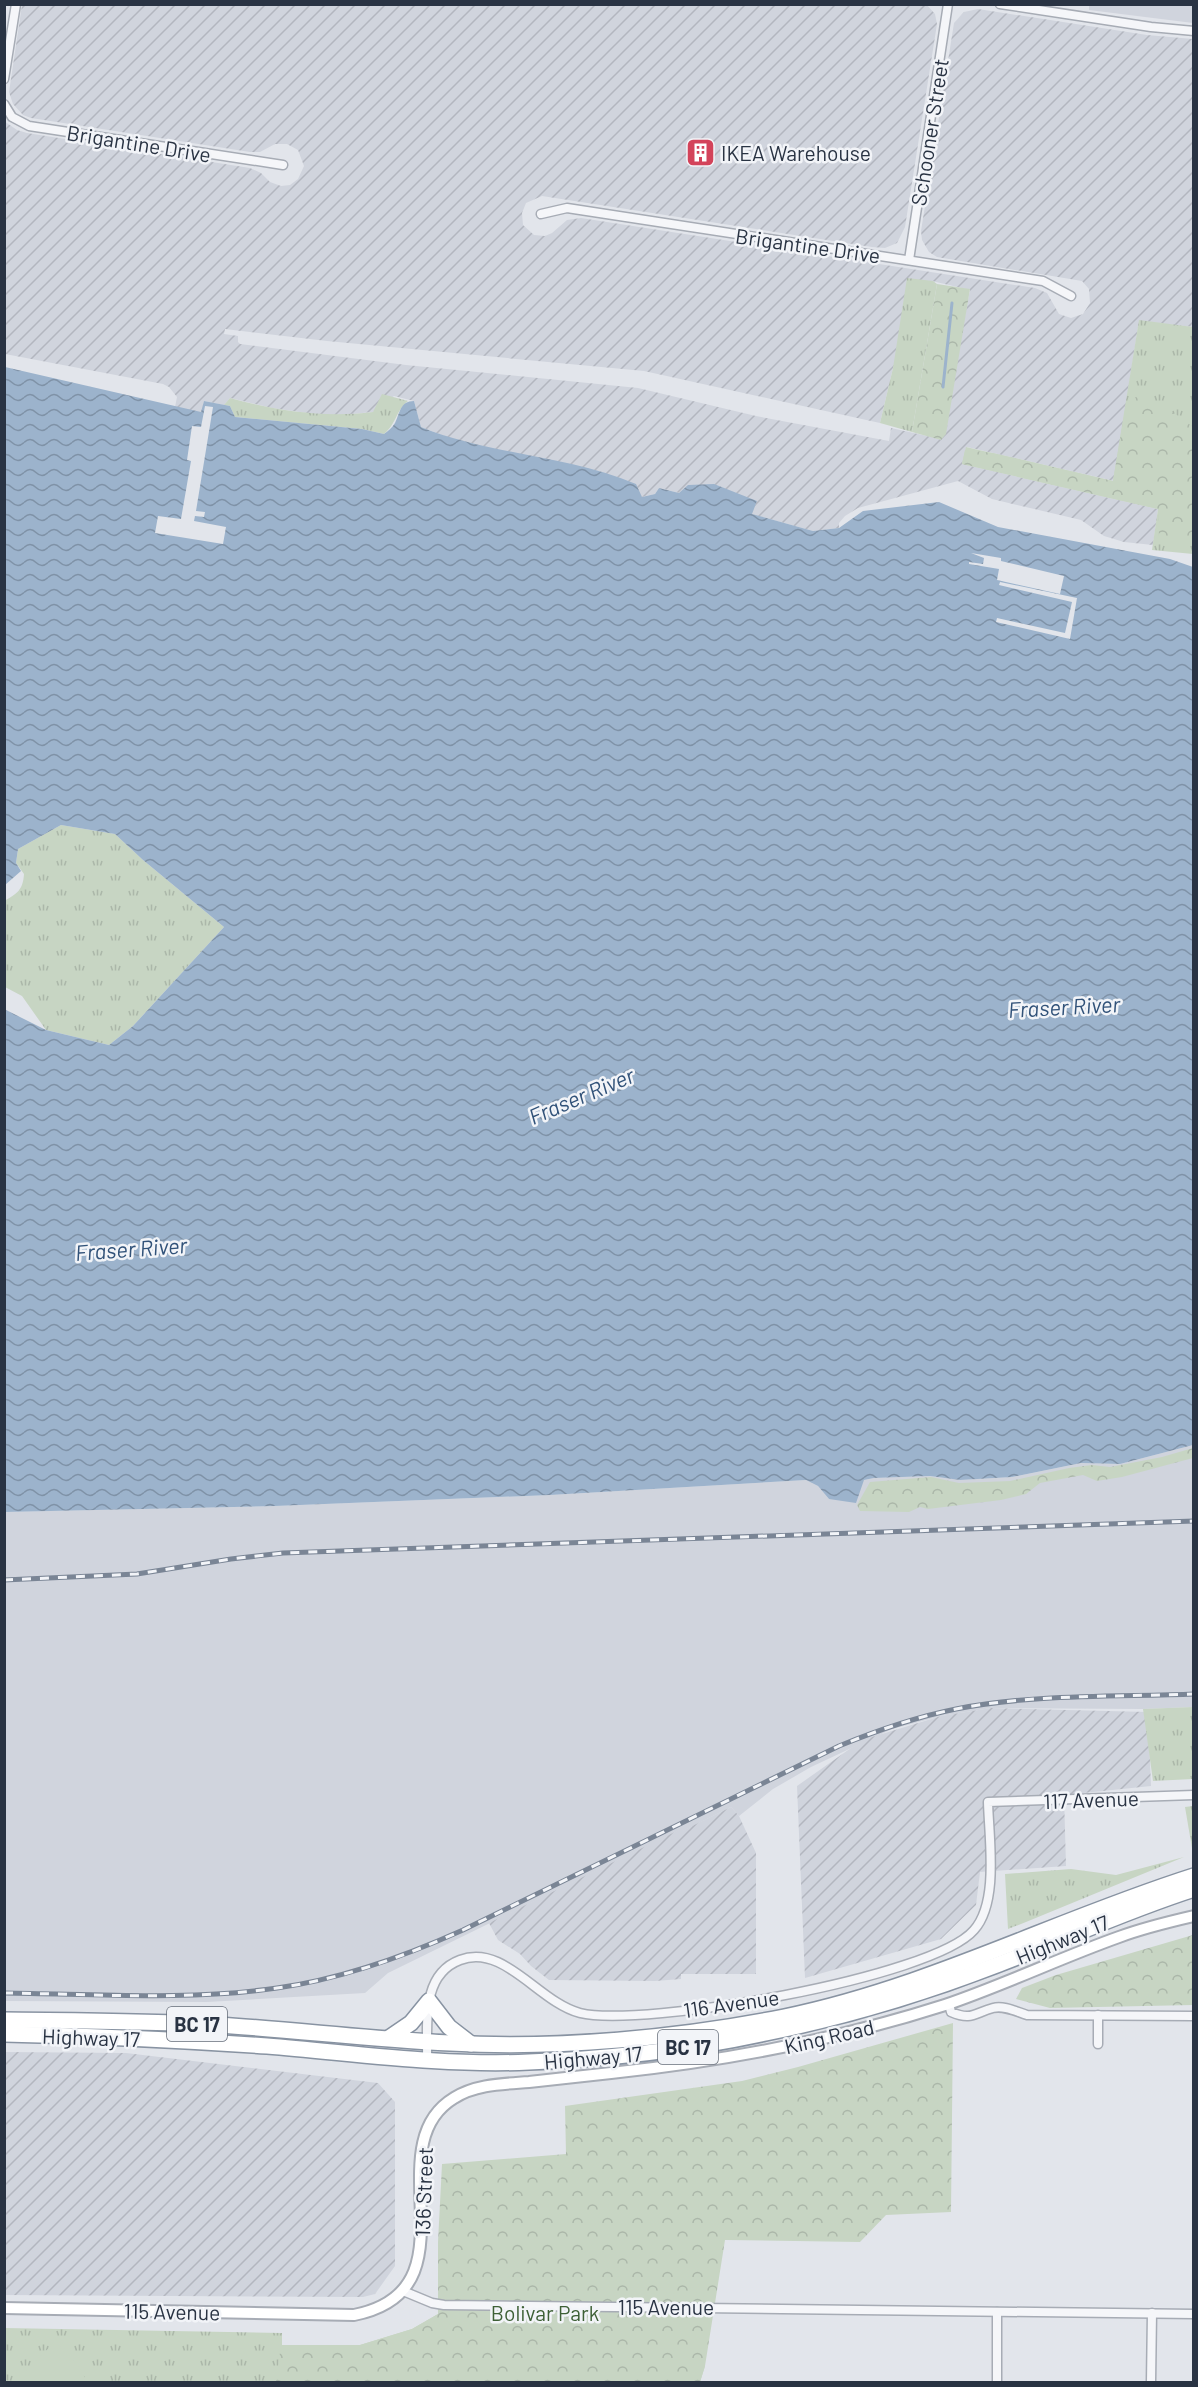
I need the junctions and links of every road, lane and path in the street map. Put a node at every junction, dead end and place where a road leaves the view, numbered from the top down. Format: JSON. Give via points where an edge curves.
{"nodes":[{"id":1,"x":16,"y":4,"type":"edge"},
{"id":2,"x":948,"y":4,"type":"edge"},
{"id":3,"x":1000,"y":4,"type":"edge"},
{"id":4,"x":1194,"y":31,"type":"edge"},
{"id":5,"x":4,"y":79,"type":"edge"},
{"id":6,"x":4,"y":104,"type":"edge"},
{"id":7,"x":283,"y":165,"type":"dead end"},
{"id":8,"x":541,"y":214,"type":"dead end"},
{"id":9,"x":909,"y":260,"type":"junction"},
{"id":10,"x":1071,"y":296,"type":"dead end"},
{"id":11,"x":1194,"y":1795,"type":"edge"},
{"id":12,"x":988,"y":1802,"type":"joint"},
{"id":13,"x":1194,"y":1876,"type":"edge"},
{"id":14,"x":1194,"y":1889,"type":"edge"},
{"id":15,"x":1194,"y":1917,"type":"edge"},
{"id":16,"x":429,"y":2001,"type":"junction"},
{"id":17,"x":949,"y":2004,"type":"junction"},
{"id":18,"x":1098,"y":2015,"type":"junction"},
{"id":19,"x":1194,"y":2016,"type":"edge"},
{"id":20,"x":4,"y":2020,"type":"edge"},
{"id":21,"x":4,"y":2034,"type":"edge"},
{"id":22,"x":389,"y":2038,"type":"junction"},
{"id":23,"x":428,"y":2041,"type":"junction"},
{"id":24,"x":471,"y":2044,"type":"junction"},
{"id":25,"x":1098,"y":2044,"type":"dead end"},
{"id":26,"x":427,"y":2060,"type":"junction"},
{"id":27,"x":452,"y":2099,"type":"joint"},
{"id":28,"x":403,"y":2290,"type":"junction"},
{"id":29,"x":4,"y":2308,"type":"edge"},
{"id":30,"x":998,"y":2312,"type":"junction"},
{"id":31,"x":1152,"y":2313,"type":"junction"},
{"id":32,"x":1194,"y":2314,"type":"edge"},
{"id":33,"x":997,"y":2382,"type":"edge"},
{"id":34,"x":1151,"y":2382,"type":"edge"}],
"edges":[{"from":1,"to":5,"type":"street"},
{"from":2,"to":9,"type":"street","name":"Schooner Street"},
{"from":3,"to":4,"type":"street"},
{"from":6,"to":7,"type":"street","name":"Brigantine Drive","via":[[12,117],[28,126]]},
{"from":8,"to":9,"type":"street","name":"Brigantine Drive","via":[[567,208]]},
{"from":9,"to":10,"type":"street","name":"Brigantine Drive","via":[[1043,281]]},
{"from":11,"to":12,"type":"street","name":"117 Avenue"},
{"from":12,"to":16,"type":"street","name":"116 Avenue","via":[[987,1911],[975,1930],[939,1953],[854,1981],[799,1993],[618,2016],[569,2010],[510,1968],[489,1958],[466,1958],[444,1969],[432,1986]]},
{"from":13,"to":24,"type":"highway","name":"Highway 17","number":"BC 17","via":[[1146,1891],[936,1974],[784,2017],[630,2038]]},
{"from":14,"to":26,"type":"highway","name":"Highway 17","number":"BC 17","via":[[941,1986],[835,2018],[764,2034],[598,2058],[526,2062]]},
{"from":15,"to":17,"type":"street","name":"King Road","via":[[1120,1936]]},
{"from":16,"to":22,"type":"highway","via":[[411,2023]]},
{"from":16,"to":23,"type":"street"},
{"from":16,"to":24,"type":"highway","via":[[449,2027]]},
{"from":17,"to":18,"type":"street","via":[[951,2012],[961,2016],[975,2016],[994,2008],[1027,2014]]},
{"from":17,"to":27,"type":"street","name":"King Road","via":[[861,2030],[768,2051],[682,2065],[485,2087]]},
{"from":18,"to":19,"type":"street"},
{"from":18,"to":25,"type":"street"},
{"from":20,"to":22,"type":"highway","name":"Highway 17","number":"BC 17","via":[[217,2025]]},
{"from":21,"to":26,"type":"highway","name":"Highway 17","number":"BC 17","via":[[216,2043]]},
{"from":22,"to":23,"type":"highway","name":"Highway 17","number":"BC 17"},
{"from":23,"to":24,"type":"highway","name":"Highway 17","number":"BC 17"},
{"from":23,"to":26,"type":"street"},
{"from":27,"to":28,"type":"street","name":"136 Street","via":[[428,2125],[423,2143],[420,2248],[415,2272]]},
{"from":28,"to":29,"type":"street","name":"115 Avenue","via":[[392,2302],[354,2315]]},
{"from":28,"to":30,"type":"street","name":"115 Avenue","via":[[444,2305]]},
{"from":30,"to":31,"type":"street","name":"115 Avenue"},
{"from":30,"to":33,"type":"street"},
{"from":31,"to":32,"type":"street","name":"115 Avenue"},
{"from":31,"to":34,"type":"street"}]}
